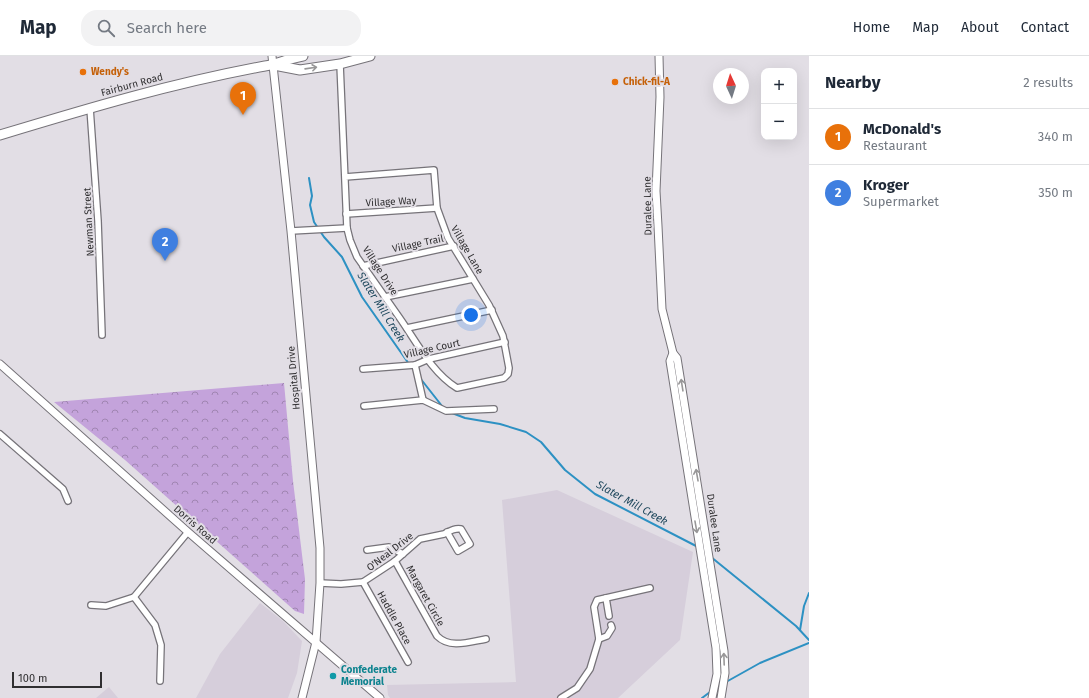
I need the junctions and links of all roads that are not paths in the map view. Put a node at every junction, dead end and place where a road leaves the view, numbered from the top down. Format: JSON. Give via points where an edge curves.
{"nodes":[{"id":1,"x":303,"y":56,"type":"edge"},
{"id":2,"x":370,"y":56,"type":"edge"},
{"id":3,"x":659,"y":56,"type":"edge"},
{"id":4,"x":273,"y":60,"type":"edge"},
{"id":5,"x":340,"y":64,"type":"junction"},
{"id":6,"x":90,"y":108,"type":"junction"},
{"id":7,"x":0,"y":135,"type":"edge"},
{"id":8,"x":345,"y":177,"type":"junction"},
{"id":9,"x":437,"y":208,"type":"junction"},
{"id":10,"x":346,"y":214,"type":"junction"},
{"id":11,"x":347,"y":228,"type":"junction"},
{"id":12,"x":291,"y":231,"type":"junction"},
{"id":13,"x":454,"y":246,"type":"junction"},
{"id":14,"x":363,"y":266,"type":"junction"},
{"id":15,"x":473,"y":279,"type":"junction"},
{"id":16,"x":385,"y":297,"type":"junction"},
{"id":17,"x":492,"y":310,"type":"junction"},
{"id":18,"x":407,"y":328,"type":"junction"},
{"id":19,"x":102,"y":335,"type":"dead end"},
{"id":20,"x":505,"y":342,"type":"junction"},
{"id":21,"x":673,"y":353,"type":"junction"},
{"id":22,"x":429,"y":360,"type":"junction"},
{"id":23,"x":0,"y":364,"type":"edge"},
{"id":24,"x":415,"y":365,"type":"junction"},
{"id":25,"x":363,"y":369,"type":"dead end"},
{"id":26,"x":508,"y":374,"type":"joint"},
{"id":27,"x":423,"y":400,"type":"junction"},
{"id":28,"x":364,"y":406,"type":"dead end"},
{"id":29,"x":494,"y":409,"type":"dead end"},
{"id":30,"x":0,"y":434,"type":"edge"},
{"id":31,"x":68,"y":501,"type":"dead end"},
{"id":32,"x":188,"y":532,"type":"junction"},
{"id":33,"x":447,"y":532,"type":"dead end"},
{"id":34,"x":367,"y":550,"type":"dead end"},
{"id":35,"x":403,"y":554,"type":"junction"},
{"id":36,"x":395,"y":561,"type":"junction"},
{"id":37,"x":363,"y":582,"type":"junction"},
{"id":38,"x":320,"y":583,"type":"junction"},
{"id":39,"x":650,"y":588,"type":"dead end"},
{"id":40,"x":134,"y":597,"type":"junction"},
{"id":41,"x":606,"y":598,"type":"junction"},
{"id":42,"x":90,"y":604,"type":"dead end"},
{"id":43,"x":609,"y":616,"type":"dead end"},
{"id":44,"x":611,"y":625,"type":"dead end"},
{"id":45,"x":486,"y":639,"type":"dead end"},
{"id":46,"x":599,"y":639,"type":"junction"},
{"id":47,"x":316,"y":642,"type":"junction"},
{"id":48,"x":408,"y":662,"type":"dead end"},
{"id":49,"x":160,"y":681,"type":"dead end"},
{"id":50,"x":302,"y":698,"type":"edge"},
{"id":51,"x":380,"y":698,"type":"edge"},
{"id":52,"x":561,"y":698,"type":"edge"},
{"id":53,"x":712,"y":698,"type":"edge"},
{"id":54,"x":721,"y":698,"type":"edge"}],
"edges":[{"from":1,"to":4,"type":"main road","name":"Fairburn Road"},
{"from":2,"to":5,"type":"main road","name":"Fairburn Road"},
{"from":3,"to":21,"type":"street","name":"Duralee Lane","via":[[656,192],[662,309]]},
{"from":4,"to":5,"type":"main road","name":"Fairburn Road","one_way":true,"via":[[300,70]]},
{"from":4,"to":6,"type":"main road","name":"Fairburn Road"},
{"from":4,"to":12,"type":"street","name":"Hospital Drive"},
{"from":5,"to":8,"type":"street","name":"Village Drive"},
{"from":6,"to":7,"type":"main road","name":"Fairburn Road"},
{"from":6,"to":19,"type":"street","name":"Newman Street"},
{"from":8,"to":9,"type":"street","name":"Village Lane","via":[[434,170]]},
{"from":8,"to":10,"type":"street","name":"Village Drive"},
{"from":9,"to":10,"type":"street","name":"Village Way"},
{"from":9,"to":13,"type":"street","name":"Village Lane","via":[[448,238]]},
{"from":10,"to":11,"type":"street","name":"Village Drive"},
{"from":11,"to":12,"type":"street"},
{"from":11,"to":14,"type":"street","name":"Village Drive"},
{"from":12,"to":38,"type":"street","name":"Hospital Drive","via":[[320,548]]},
{"from":13,"to":14,"type":"street","name":"Village Trail"},
{"from":13,"to":15,"type":"street","name":"Village Lane"},
{"from":14,"to":16,"type":"street","name":"Village Drive"},
{"from":15,"to":16,"type":"street"},
{"from":15,"to":17,"type":"street","name":"Village Lane"},
{"from":16,"to":18,"type":"street","name":"Village Drive"},
{"from":17,"to":18,"type":"street"},
{"from":17,"to":20,"type":"street","name":"Village Lane"},
{"from":18,"to":22,"type":"street","name":"Village Drive"},
{"from":20,"to":22,"type":"street","name":"Village Court"},
{"from":20,"to":26,"type":"street","name":"Village Lane"},
{"from":21,"to":53,"type":"street","name":"Duralee Lane","one_way":true,"via":[[670,361],[716,648],[717,674]]},
{"from":54,"to":21,"type":"street","name":"Duralee Lane","one_way":true,"via":[[725,673],[724,651],[677,358]]},
{"from":22,"to":24,"type":"street","name":"Village Court"},
{"from":22,"to":26,"type":"street","name":"Village Drive","via":[[444,378],[458,388],[504,378]]},
{"from":23,"to":32,"type":"street","name":"Dorris Road"},
{"from":24,"to":25,"type":"street","name":"Village Court"},
{"from":24,"to":27,"type":"street"},
{"from":27,"to":28,"type":"street"},
{"from":27,"to":29,"type":"street","via":[[446,411]]},
{"from":30,"to":31,"type":"street","via":[[63,489]]},
{"from":32,"to":40,"type":"street"},
{"from":32,"to":47,"type":"street","name":"Dorris Road"},
{"from":33,"to":35,"type":"street","name":"O'Neal Drive","via":[[420,539]]},
{"from":34,"to":35,"type":"street","via":[[389,547]]},
{"from":35,"to":36,"type":"street","name":"O'Neal Drive"},
{"from":36,"to":37,"type":"street","name":"O'Neal Drive"},
{"from":36,"to":45,"type":"street","name":"Margaret Circle","via":[[442,641],[459,644]]},
{"from":37,"to":38,"type":"street","name":"O'Neal Drive"},
{"from":37,"to":48,"type":"street","name":"Haddle Place"},
{"from":38,"to":47,"type":"street","name":"Hospital Drive"},
{"from":39,"to":41,"type":"street"},
{"from":40,"to":42,"type":"street","via":[[106,606]]},
{"from":40,"to":49,"type":"street","via":[[155,625],[161,645]]},
{"from":41,"to":43,"type":"street"},
{"from":41,"to":46,"type":"street","via":[[597,600],[594,607]]},
{"from":44,"to":46,"type":"street","via":[[607,636]]},
{"from":46,"to":52,"type":"street","via":[[590,669],[577,688]]},
{"from":47,"to":50,"type":"street","name":"Hospital Drive"},
{"from":47,"to":51,"type":"street","name":"Dorris Road"}]}
